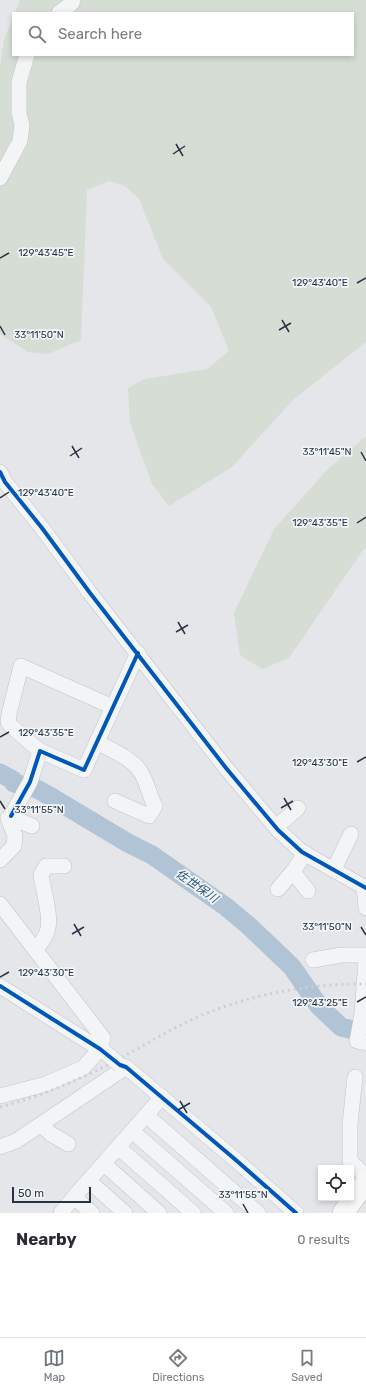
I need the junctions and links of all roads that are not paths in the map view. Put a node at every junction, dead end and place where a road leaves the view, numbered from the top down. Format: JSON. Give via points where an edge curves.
{"nodes":[{"id":1,"x":73,"y":0,"type":"edge"},
{"id":2,"x":60,"y":12,"type":"edge"},
{"id":3,"x":27,"y":56,"type":"edge"},
{"id":4,"x":0,"y":178,"type":"edge"},
{"id":5,"x":2,"y":479,"type":"edge"},
{"id":6,"x":138,"y":653,"type":"junction"},
{"id":7,"x":113,"y":707,"type":"junction"},
{"id":8,"x":97,"y":742,"type":"junction"},
{"id":9,"x":40,"y":751,"type":"junction"},
{"id":10,"x":115,"y":801,"type":"dead end"},
{"id":11,"x":298,"y":808,"type":"dead end"},
{"id":12,"x":11,"y":816,"type":"junction"},
{"id":13,"x":32,"y":826,"type":"dead end"},
{"id":14,"x":276,"y":827,"type":"junction"},
{"id":15,"x":347,"y":836,"type":"dead end"},
{"id":16,"x":305,"y":853,"type":"junction"},
{"id":17,"x":0,"y":860,"type":"edge"},
{"id":18,"x":64,"y":866,"type":"dead end"},
{"id":19,"x":334,"y":870,"type":"junction"},
{"id":20,"x":293,"y":872,"type":"junction"},
{"id":21,"x":365,"y":887,"type":"edge"},
{"id":22,"x":278,"y":889,"type":"dead end"},
{"id":23,"x":308,"y":891,"type":"dead end"},
{"id":24,"x":0,"y":904,"type":"edge"},
{"id":25,"x":366,"y":908,"type":"edge"},
{"id":26,"x":36,"y":950,"type":"junction"},
{"id":27,"x":366,"y":955,"type":"edge"},
{"id":28,"x":313,"y":960,"type":"dead end"},
{"id":29,"x":366,"y":960,"type":"edge"},
{"id":30,"x":0,"y":986,"type":"edge"},
{"id":31,"x":363,"y":1038,"type":"edge"},
{"id":32,"x":103,"y":1051,"type":"junction"},
{"id":33,"x":123,"y":1066,"type":"junction"},
{"id":34,"x":355,"y":1077,"type":"dead end"},
{"id":35,"x":0,"y":1096,"type":"edge"},
{"id":36,"x":162,"y":1097,"type":"junction"},
{"id":37,"x":146,"y":1115,"type":"junction"},
{"id":38,"x":41,"y":1125,"type":"junction"},
{"id":39,"x":132,"y":1131,"type":"junction"},
{"id":40,"x":68,"y":1144,"type":"dead end"},
{"id":41,"x":0,"y":1147,"type":"edge"},
{"id":42,"x":118,"y":1147,"type":"junction"},
{"id":43,"x":237,"y":1161,"type":"junction"},
{"id":44,"x":104,"y":1164,"type":"junction"},
{"id":45,"x":366,"y":1176,"type":"edge"},
{"id":46,"x":220,"y":1180,"type":"junction"},
{"id":47,"x":89,"y":1181,"type":"junction"},
{"id":48,"x":366,"y":1182,"type":"edge"},
{"id":49,"x":206,"y":1196,"type":"junction"},
{"id":50,"x":74,"y":1197,"type":"junction"},
{"id":51,"x":61,"y":1213,"type":"edge"},
{"id":52,"x":92,"y":1213,"type":"edge"},
{"id":53,"x":125,"y":1213,"type":"edge"},
{"id":54,"x":159,"y":1213,"type":"edge"},
{"id":55,"x":192,"y":1213,"type":"edge"},
{"id":56,"x":226,"y":1213,"type":"edge"},
{"id":57,"x":258,"y":1213,"type":"edge"},
{"id":58,"x":296,"y":1213,"type":"edge"},
{"id":59,"x":343,"y":1213,"type":"edge"}],
"edges":[{"from":1,"to":2,"type":"street"},
{"from":3,"to":4,"type":"street","via":[[18,82],[22,125],[20,141]]},
{"from":5,"to":6,"type":"street"},
{"from":6,"to":7,"type":"street"},
{"from":6,"to":14,"type":"street","via":[[226,768]]},
{"from":7,"to":8,"type":"street"},
{"from":7,"to":9,"type":"street","via":[[21,666],[8,722]]},
{"from":8,"to":9,"type":"street","via":[[84,770]]},
{"from":8,"to":10,"type":"street","via":[[136,766],[155,806],[149,816]]},
{"from":9,"to":12,"type":"street","via":[[30,782]]},
{"from":11,"to":14,"type":"street"},
{"from":12,"to":13,"type":"street"},
{"from":12,"to":17,"type":"street","via":[[8,818],[15,836],[14,846]]},
{"from":14,"to":16,"type":"street"},
{"from":15,"to":19,"type":"street"},
{"from":16,"to":19,"type":"street"},
{"from":16,"to":20,"type":"street"},
{"from":18,"to":26,"type":"street","via":[[46,866],[41,875],[49,918],[48,929]]},
{"from":19,"to":21,"type":"street"},
{"from":20,"to":22,"type":"street"},
{"from":20,"to":23,"type":"street"},
{"from":21,"to":25,"type":"street"},
{"from":24,"to":26,"type":"street"},
{"from":26,"to":32,"type":"street","via":[[103,1038]]},
{"from":27,"to":28,"type":"street","via":[[341,955]]},
{"from":29,"to":31,"type":"street"},
{"from":30,"to":32,"type":"street"},
{"from":32,"to":33,"type":"street","bridge":true},
{"from":32,"to":35,"type":"street","via":[[83,1068],[46,1084]]},
{"from":33,"to":36,"type":"street"},
{"from":33,"to":38,"type":"street"},
{"from":34,"to":45,"type":"street","via":[[350,1124],[350,1161]]},
{"from":36,"to":37,"type":"street"},
{"from":36,"to":43,"type":"street"},
{"from":37,"to":39,"type":"street"},
{"from":37,"to":46,"type":"street"},
{"from":38,"to":40,"type":"street"},
{"from":38,"to":41,"type":"street","via":[[16,1141]]},
{"from":39,"to":42,"type":"street"},
{"from":39,"to":49,"type":"street"},
{"from":42,"to":44,"type":"street"},
{"from":42,"to":55,"type":"street"},
{"from":43,"to":46,"type":"street"},
{"from":43,"to":58,"type":"street"},
{"from":44,"to":47,"type":"street"},
{"from":44,"to":54,"type":"street"},
{"from":46,"to":49,"type":"street"},
{"from":46,"to":57,"type":"street"},
{"from":47,"to":50,"type":"street"},
{"from":47,"to":53,"type":"street"},
{"from":48,"to":59,"type":"highway"},
{"from":49,"to":55,"type":"street"},
{"from":49,"to":56,"type":"street"},
{"from":50,"to":51,"type":"street"},
{"from":50,"to":52,"type":"street"}]}
